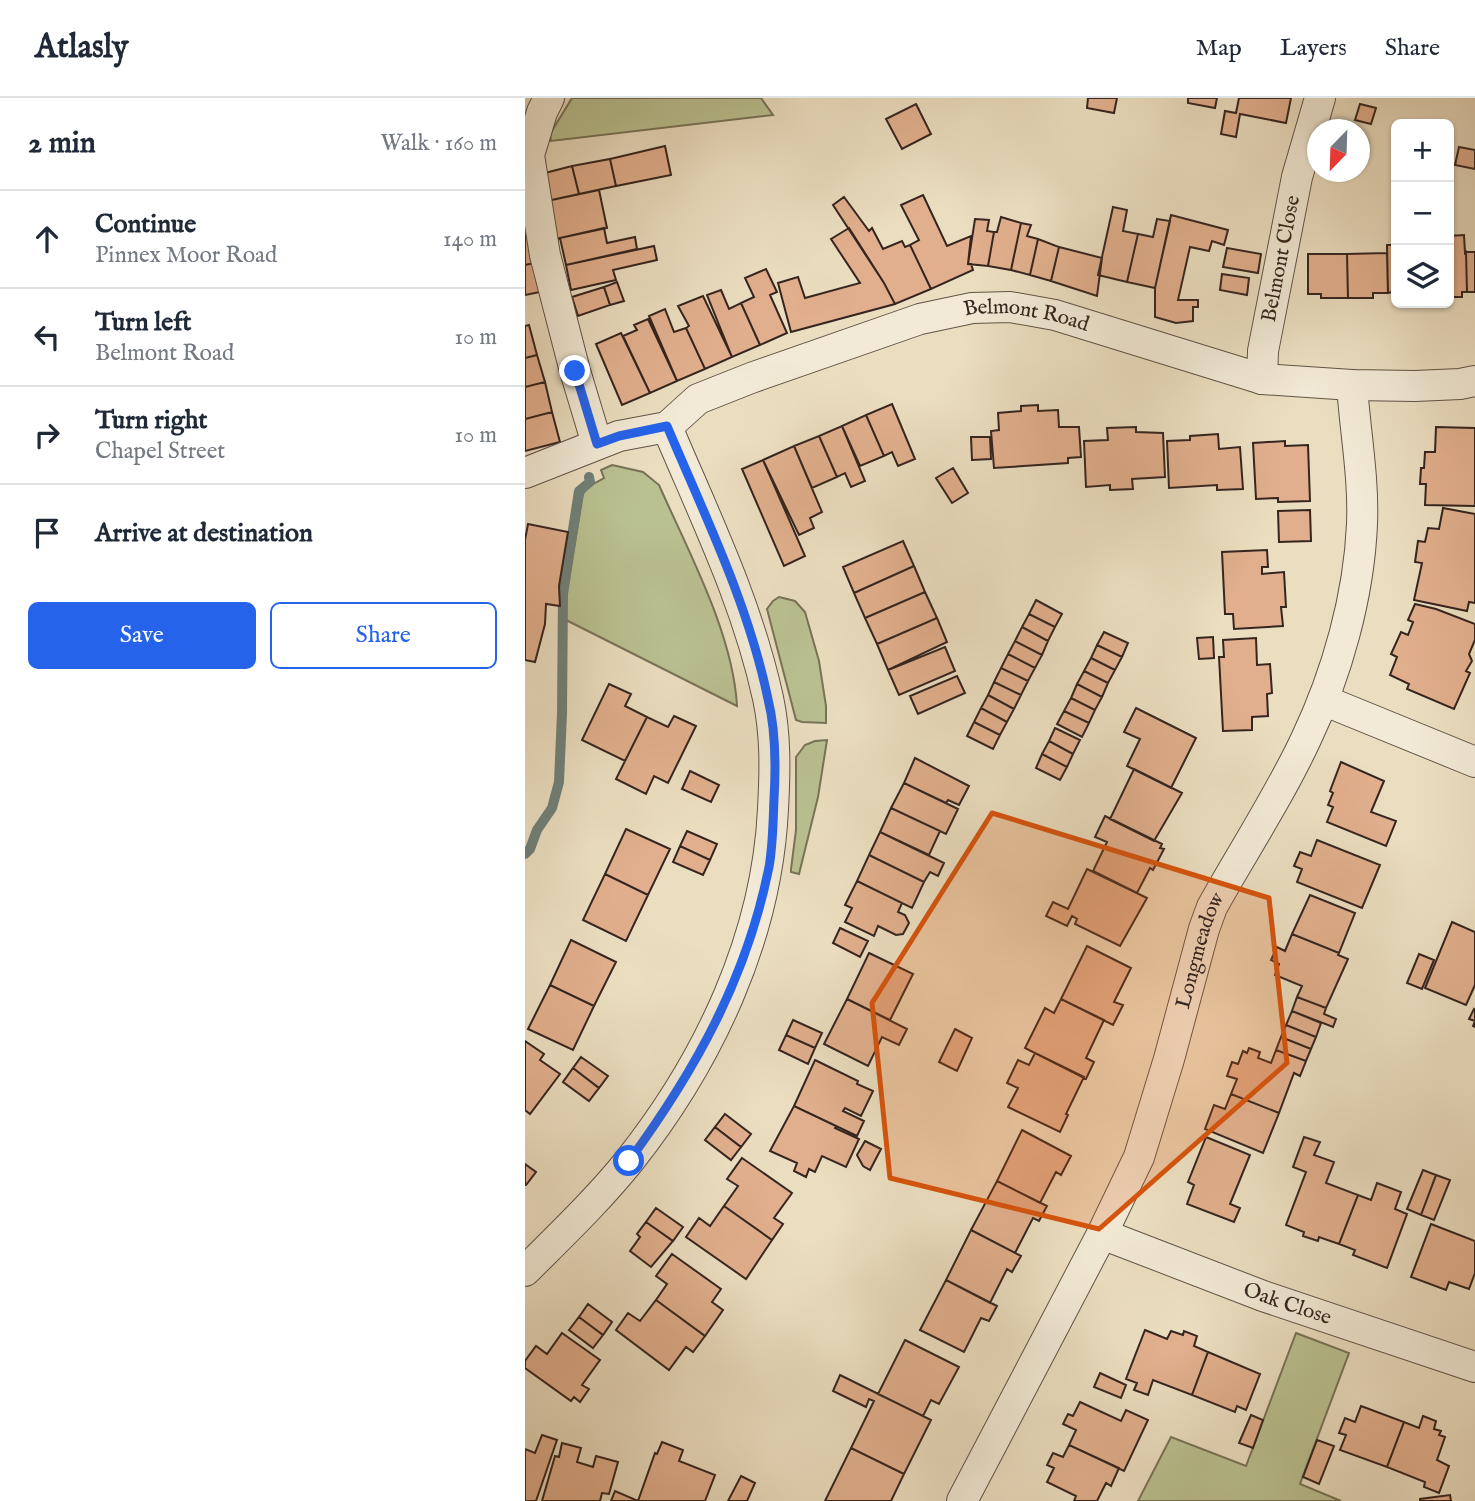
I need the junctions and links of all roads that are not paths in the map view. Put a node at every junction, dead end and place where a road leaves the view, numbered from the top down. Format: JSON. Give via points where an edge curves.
{"nodes":[{"id":1,"x":549,"y":98,"type":"edge"},
{"id":2,"x":1320,"y":98,"type":"edge"},
{"id":3,"x":1262,"y":379,"type":"junction"},
{"id":4,"x":1475,"y":381,"type":"edge"},
{"id":5,"x":1352,"y":385,"type":"junction"},
{"id":6,"x":667,"y":426,"type":"junction"},
{"id":7,"x":597,"y":444,"type":"junction"},
{"id":8,"x":525,"y":473,"type":"edge"},
{"id":9,"x":1323,"y":700,"type":"junction"},
{"id":10,"x":1475,"y":762,"type":"edge"},
{"id":11,"x":1102,"y":1234,"type":"junction"},
{"id":12,"x":525,"y":1271,"type":"edge"},
{"id":13,"x":1475,"y":1367,"type":"edge"},
{"id":14,"x":962,"y":1501,"type":"edge"}],
"edges":[{"from":1,"to":7,"type":"street","via":[[529,155],[545,255]]},
{"from":2,"to":3,"type":"street","name":"Belmont Close","via":[[1297,177],[1263,351]]},
{"from":3,"to":5,"type":"street","name":"Belmont Road"},
{"from":3,"to":6,"type":"street","name":"Belmont Road","via":[[1055,315],[1010,307],[972,308],[919,319],[751,378],[698,399]]},
{"from":4,"to":5,"type":"street","name":"Belmont Road"},
{"from":5,"to":9,"type":"street","name":"Longmeadow","via":[[1362,523],[1354,587]]},
{"from":6,"to":7,"type":"street","name":"Belmont Road"},
{"from":6,"to":12,"type":"street","via":[[722,551],[769,700],[775,780],[769,866],[737,974],[689,1074],[629,1161]]},
{"from":7,"to":8,"type":"street","name":"Belmont Road"},
{"from":9,"to":10,"type":"street"},
{"from":9,"to":11,"type":"street","name":"Longmeadow","via":[[1306,740],[1212,907],[1152,1119]]},
{"from":11,"to":13,"type":"street","name":"Oak Close","via":[[1263,1296]]},
{"from":11,"to":14,"type":"street","name":"Longmeadow"}]}
